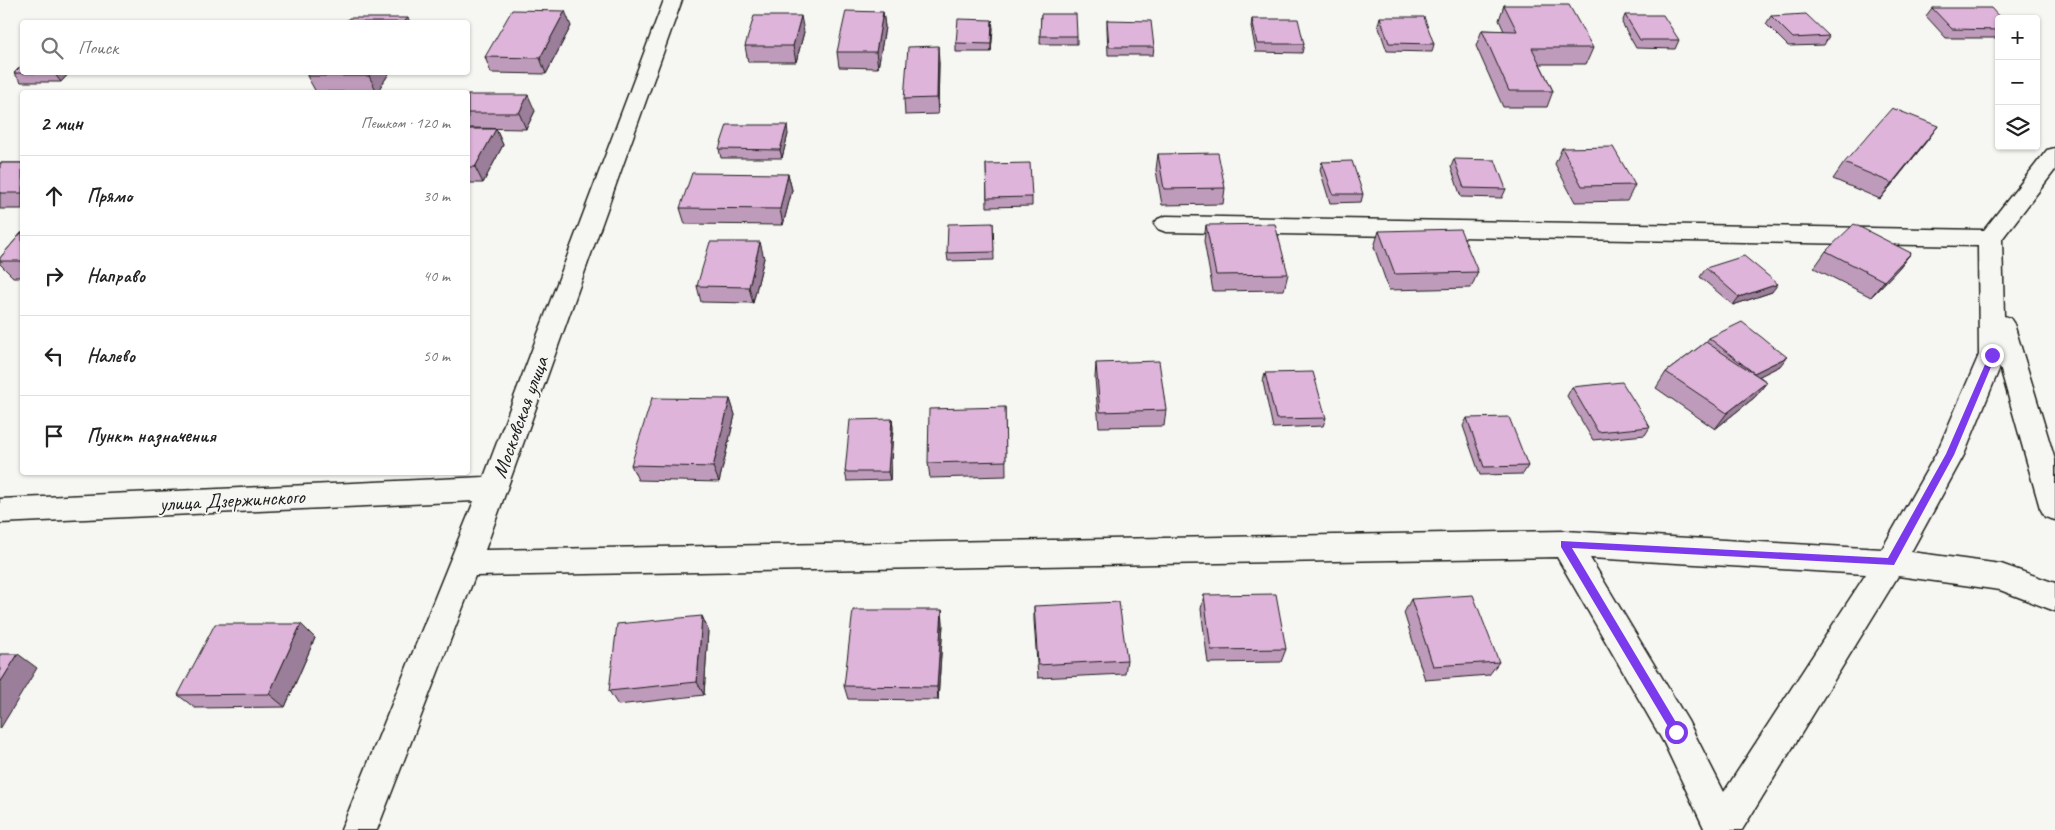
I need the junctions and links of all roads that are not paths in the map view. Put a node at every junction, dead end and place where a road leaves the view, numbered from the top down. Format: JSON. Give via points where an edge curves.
{"nodes":[{"id":1,"x":673,"y":0,"type":"edge"},
{"id":2,"x":2055,"y":155,"type":"edge"},
{"id":3,"x":1166,"y":224,"type":"dead end"},
{"id":4,"x":1990,"y":238,"type":"junction"},
{"id":5,"x":1992,"y":291,"type":"junction"},
{"id":6,"x":494,"y":488,"type":"junction"},
{"id":7,"x":2055,"y":508,"type":"edge"},
{"id":8,"x":0,"y":511,"type":"edge"},
{"id":9,"x":1551,"y":544,"type":"junction"},
{"id":10,"x":1890,"y":562,"type":"junction"},
{"id":11,"x":465,"y":563,"type":"junction"},
{"id":12,"x":2055,"y":597,"type":"edge"},
{"id":13,"x":1722,"y":828,"type":"edge"},
{"id":14,"x":359,"y":830,"type":"edge"}],
"edges":[{"from":1,"to":6,"type":"street","name":"Московская улица"},
{"from":2,"to":4,"type":"street"},
{"from":3,"to":4,"type":"street"},
{"from":4,"to":5,"type":"street"},
{"from":5,"to":7,"type":"street"},
{"from":5,"to":10,"type":"street","via":[[1992,355],[1950,455]]},
{"from":6,"to":8,"type":"street","name":"улица Дзержинского"},
{"from":6,"to":11,"type":"street","name":"Московская улица"},
{"from":9,"to":10,"type":"street"},
{"from":9,"to":11,"type":"street"},
{"from":9,"to":13,"type":"street","via":[[1676,732]]},
{"from":10,"to":12,"type":"street","via":[[2000,577]]},
{"from":10,"to":13,"type":"street"},
{"from":11,"to":14,"type":"street","name":"Московская улица"}]}
